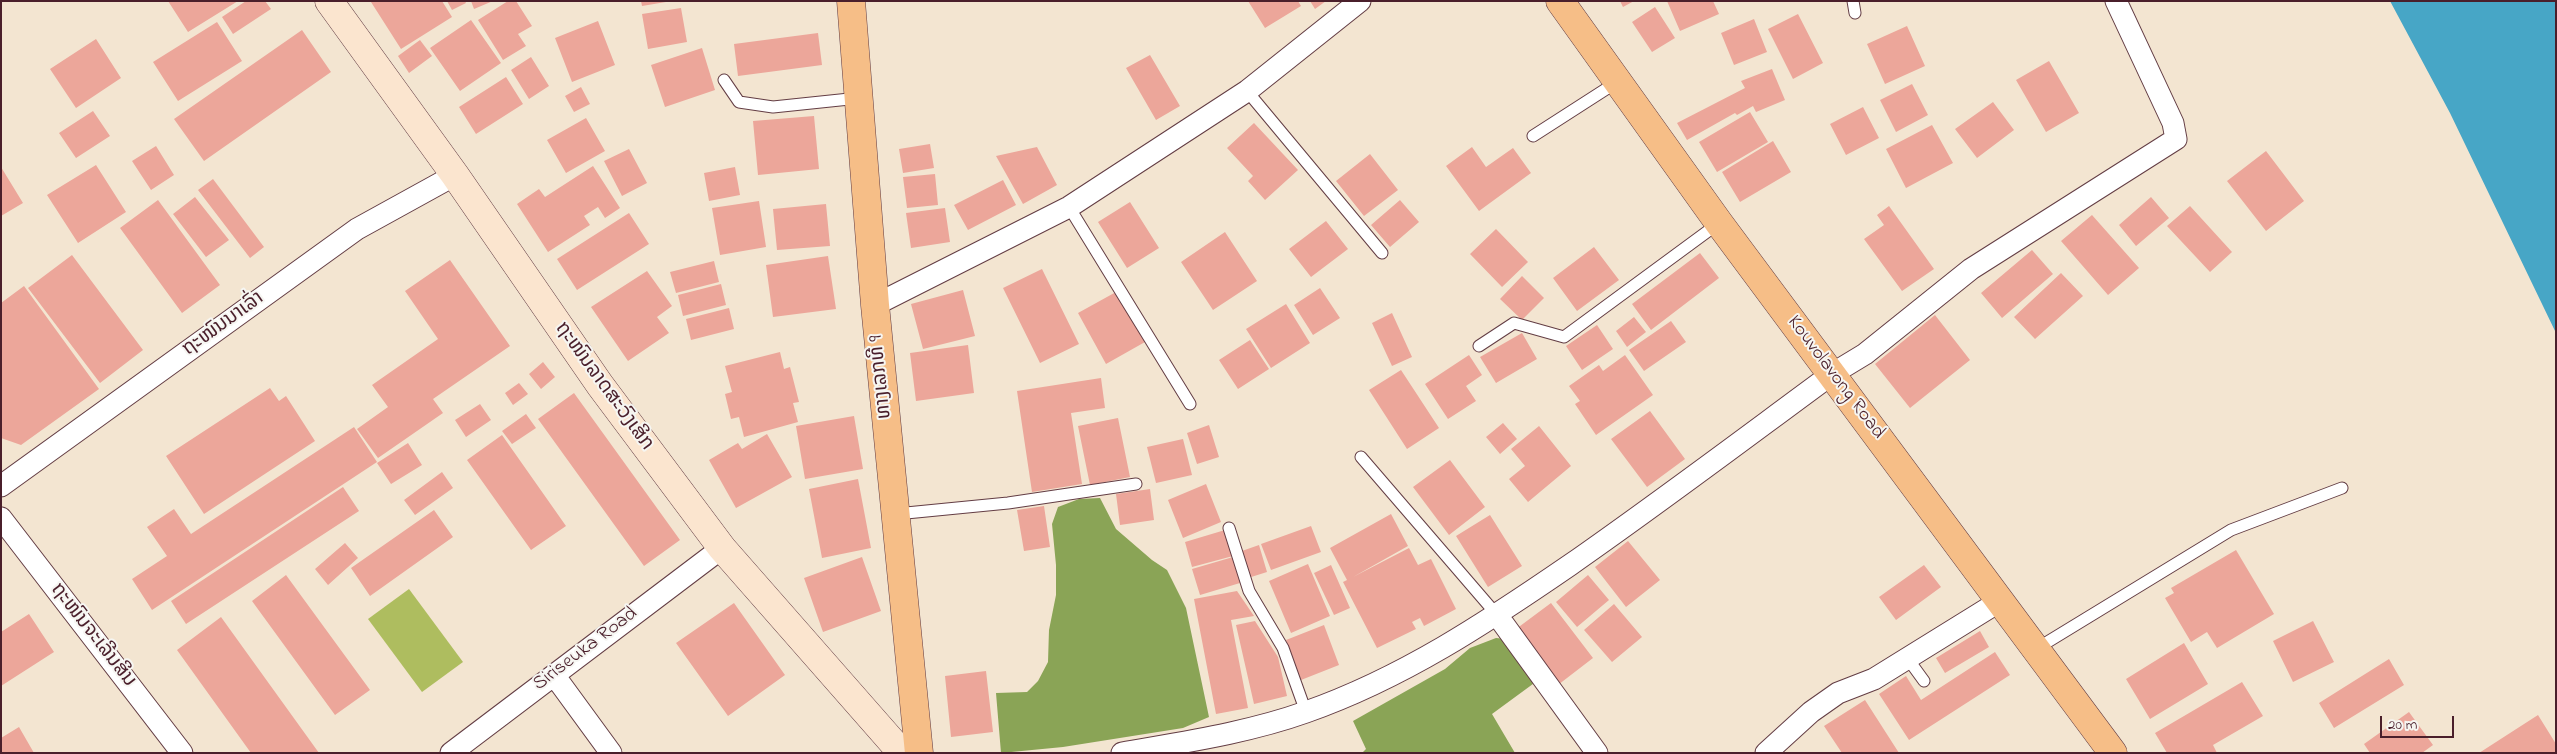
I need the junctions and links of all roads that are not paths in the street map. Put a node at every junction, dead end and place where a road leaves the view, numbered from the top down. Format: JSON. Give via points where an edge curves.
{"nodes":[{"id":1,"x":330,"y":1,"type":"edge"},
{"id":2,"x":851,"y":1,"type":"edge"},
{"id":3,"x":1360,"y":1,"type":"edge"},
{"id":4,"x":1560,"y":1,"type":"edge"},
{"id":5,"x":1853,"y":1,"type":"edge"},
{"id":6,"x":2116,"y":1,"type":"edge"},
{"id":7,"x":1856,"y":13,"type":"dead end"},
{"id":8,"x":724,"y":80,"type":"dead end"},
{"id":9,"x":1618,"y":82,"type":"junction"},
{"id":10,"x":1247,"y":91,"type":"junction"},
{"id":11,"x":859,"y":98,"type":"junction"},
{"id":12,"x":1532,"y":136,"type":"dead end"},
{"id":13,"x":454,"y":174,"type":"junction"},
{"id":14,"x":1069,"y":207,"type":"junction"},
{"id":15,"x":1720,"y":224,"type":"junction"},
{"id":16,"x":1382,"y":253,"type":"dead end"},
{"id":17,"x":875,"y":304,"type":"junction"},
{"id":18,"x":1479,"y":346,"type":"dead end"},
{"id":19,"x":1832,"y":374,"type":"junction"},
{"id":20,"x":1190,"y":404,"type":"dead end"},
{"id":21,"x":1361,"y":457,"type":"dead end"},
{"id":22,"x":1136,"y":484,"type":"dead end"},
{"id":23,"x":1,"y":486,"type":"edge"},
{"id":24,"x":2342,"y":488,"type":"dead end"},
{"id":25,"x":896,"y":514,"type":"junction"},
{"id":26,"x":1,"y":518,"type":"edge"},
{"id":27,"x":1229,"y":528,"type":"dead end"},
{"id":28,"x":722,"y":548,"type":"junction"},
{"id":29,"x":2000,"y":601,"type":"junction"},
{"id":30,"x":1498,"y":615,"type":"junction"},
{"id":31,"x":2036,"y":649,"type":"junction"},
{"id":32,"x":1908,"y":658,"type":"junction"},
{"id":33,"x":554,"y":675,"type":"junction"},
{"id":34,"x":1924,"y":681,"type":"dead end"},
{"id":35,"x":1306,"y":712,"type":"junction"},
{"id":36,"x":182,"y":753,"type":"edge"},
{"id":37,"x":451,"y":753,"type":"edge"},
{"id":38,"x":611,"y":753,"type":"edge"},
{"id":39,"x":902,"y":753,"type":"edge"},
{"id":40,"x":919,"y":753,"type":"edge"},
{"id":41,"x":1122,"y":753,"type":"edge"},
{"id":42,"x":1597,"y":753,"type":"edge"},
{"id":43,"x":1766,"y":753,"type":"edge"},
{"id":44,"x":2113,"y":753,"type":"edge"}],
"edges":[{"from":1,"to":13,"type":"street","name":"ຖະໜົນລາດສະວົງເສິກ"},
{"from":2,"to":11,"type":"main road","name":"ທາງເລກທີ 9"},
{"from":3,"to":10,"type":"street"},
{"from":4,"to":9,"type":"main road","name":"Kouvolavong Road"},
{"from":5,"to":7,"type":"lane"},
{"from":6,"to":19,"type":"street","via":[[2173,123],[2176,139],[1971,269],[1865,354]]},
{"from":8,"to":11,"type":"lane","via":[[739,102],[773,107]]},
{"from":9,"to":12,"type":"lane"},
{"from":9,"to":15,"type":"main road","name":"Kouvolavong Road"},
{"from":10,"to":14,"type":"street"},
{"from":10,"to":16,"type":"lane"},
{"from":11,"to":17,"type":"main road","name":"ທາງເລກທີ 9"},
{"from":13,"to":23,"type":"street","name":"ຖະໜົນນາເລົ່າ","via":[[357,229]]},
{"from":13,"to":28,"type":"street","name":"ຖະໜົນລາດສະວົງເສິກ","via":[[600,385]]},
{"from":14,"to":17,"type":"street"},
{"from":14,"to":20,"type":"lane"},
{"from":15,"to":18,"type":"lane","via":[[1564,337],[1514,322]]},
{"from":15,"to":19,"type":"main road","name":"Kouvolavong Road"},
{"from":17,"to":25,"type":"main road","name":"ທາງເລກທີ 9"},
{"from":19,"to":29,"type":"main road","name":"Kouvolavong Road"},
{"from":19,"to":30,"type":"street","via":[[1621,530]]},
{"from":21,"to":30,"type":"lane"},
{"from":22,"to":25,"type":"lane","via":[[1008,503]]},
{"from":24,"to":31,"type":"lane","via":[[2231,530]]},
{"from":25,"to":40,"type":"main road","name":"ທາງເລກທີ 9"},
{"from":26,"to":36,"type":"street","name":"ຖະໜົນຈະເລີນສິນ"},
{"from":27,"to":35,"type":"lane","via":[[1249,591],[1283,648]]},
{"from":28,"to":33,"type":"street","name":"Siriseuka Road"},
{"from":28,"to":39,"type":"street","name":"ຖະໜົນລາດສະວົງເສິກ"},
{"from":29,"to":31,"type":"main road","name":"Kouvolavong Road"},
{"from":29,"to":32,"type":"street"},
{"from":30,"to":35,"type":"street","via":[[1437,652]]},
{"from":30,"to":42,"type":"street"},
{"from":31,"to":44,"type":"main road","name":"Kouvolavong Road"},
{"from":32,"to":34,"type":"lane"},
{"from":32,"to":43,"type":"street","via":[[1874,678],[1838,693],[1811,712]]},
{"from":33,"to":37,"type":"street","name":"Siriseuka Road"},
{"from":33,"to":38,"type":"street"},
{"from":35,"to":41,"type":"street"}]}
